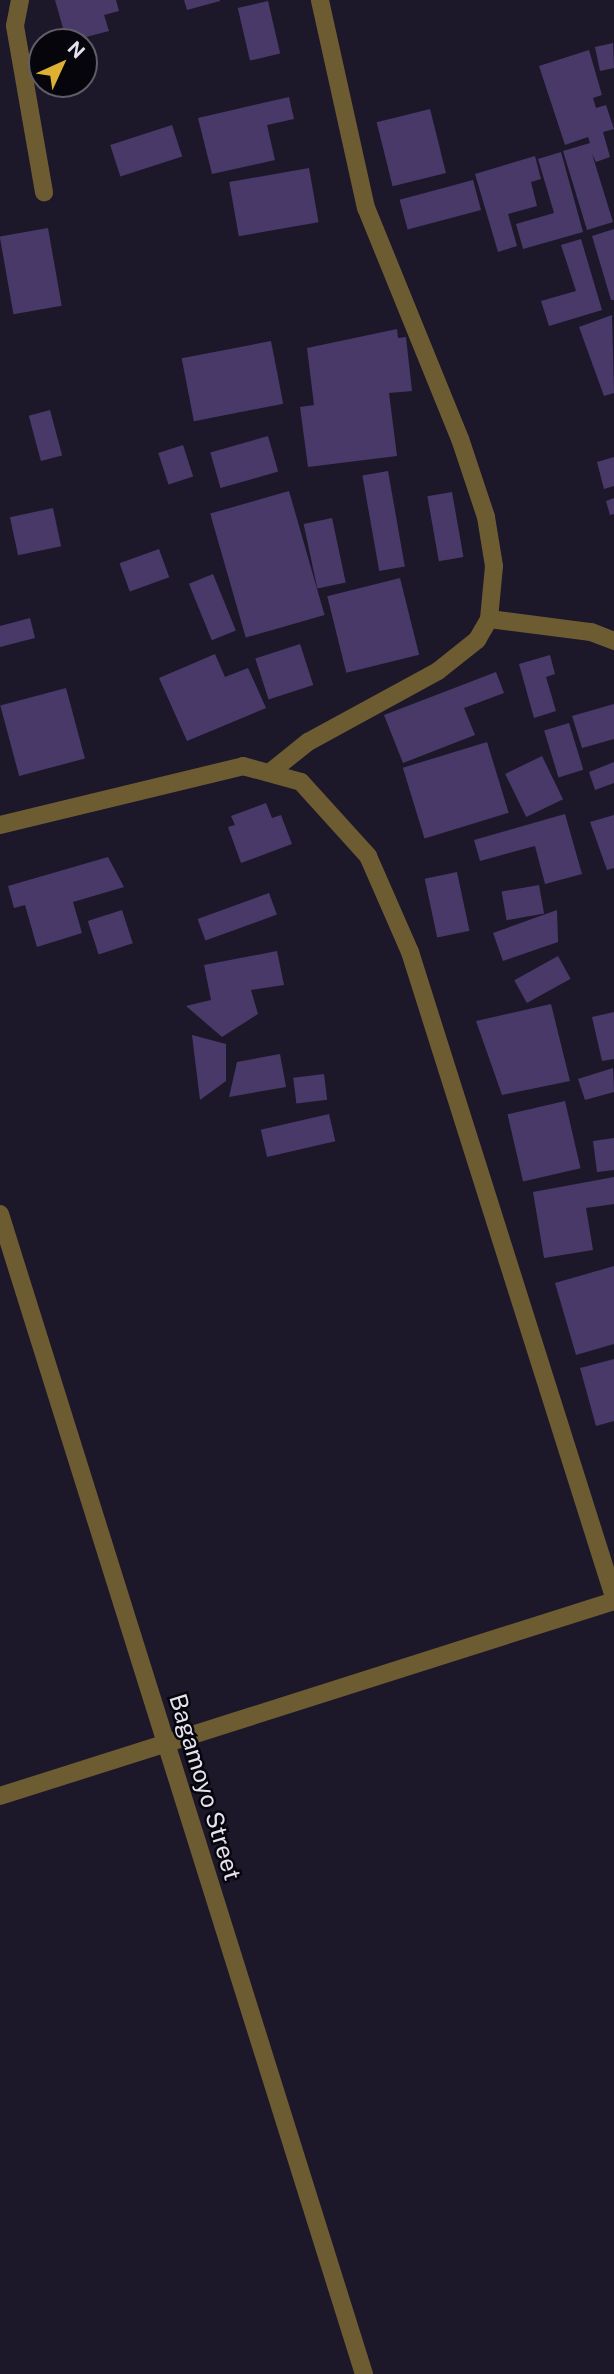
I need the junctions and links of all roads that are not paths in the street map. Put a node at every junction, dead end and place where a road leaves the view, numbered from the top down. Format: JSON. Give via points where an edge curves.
{"nodes":[{"id":1,"x":20,"y":0,"type":"edge"},
{"id":2,"x":320,"y":0,"type":"edge"},
{"id":3,"x":44,"y":192,"type":"dead end"},
{"id":4,"x":489,"y":619,"type":"junction"},
{"id":5,"x":614,"y":641,"type":"edge"},
{"id":6,"x":273,"y":770,"type":"junction"},
{"id":7,"x":0,"y":825,"type":"edge"},
{"id":8,"x":0,"y":1214,"type":"edge"},
{"id":9,"x":614,"y":1599,"type":"edge"},
{"id":10,"x":164,"y":1740,"type":"junction"},
{"id":11,"x":0,"y":1796,"type":"edge"},
{"id":12,"x":364,"y":2374,"type":"edge"}],
"edges":[{"from":1,"to":3,"type":"street","via":[[15,26]]},
{"from":2,"to":4,"type":"street","via":[[366,208],[486,517],[494,566]]},
{"from":4,"to":5,"type":"street","via":[[591,632]]},
{"from":4,"to":6,"type":"street","via":[[477,640],[438,671],[308,742]]},
{"from":6,"to":7,"type":"street","via":[[243,766]]},
{"from":6,"to":9,"type":"street","via":[[301,782],[368,856],[410,952]]},
{"from":8,"to":10,"type":"street","name":"Bagamoyo Street"},
{"from":9,"to":10,"type":"street","via":[[410,1662],[271,1712]]},
{"from":10,"to":11,"type":"street"},
{"from":10,"to":12,"type":"street","name":"Bagamoyo Street"}]}
